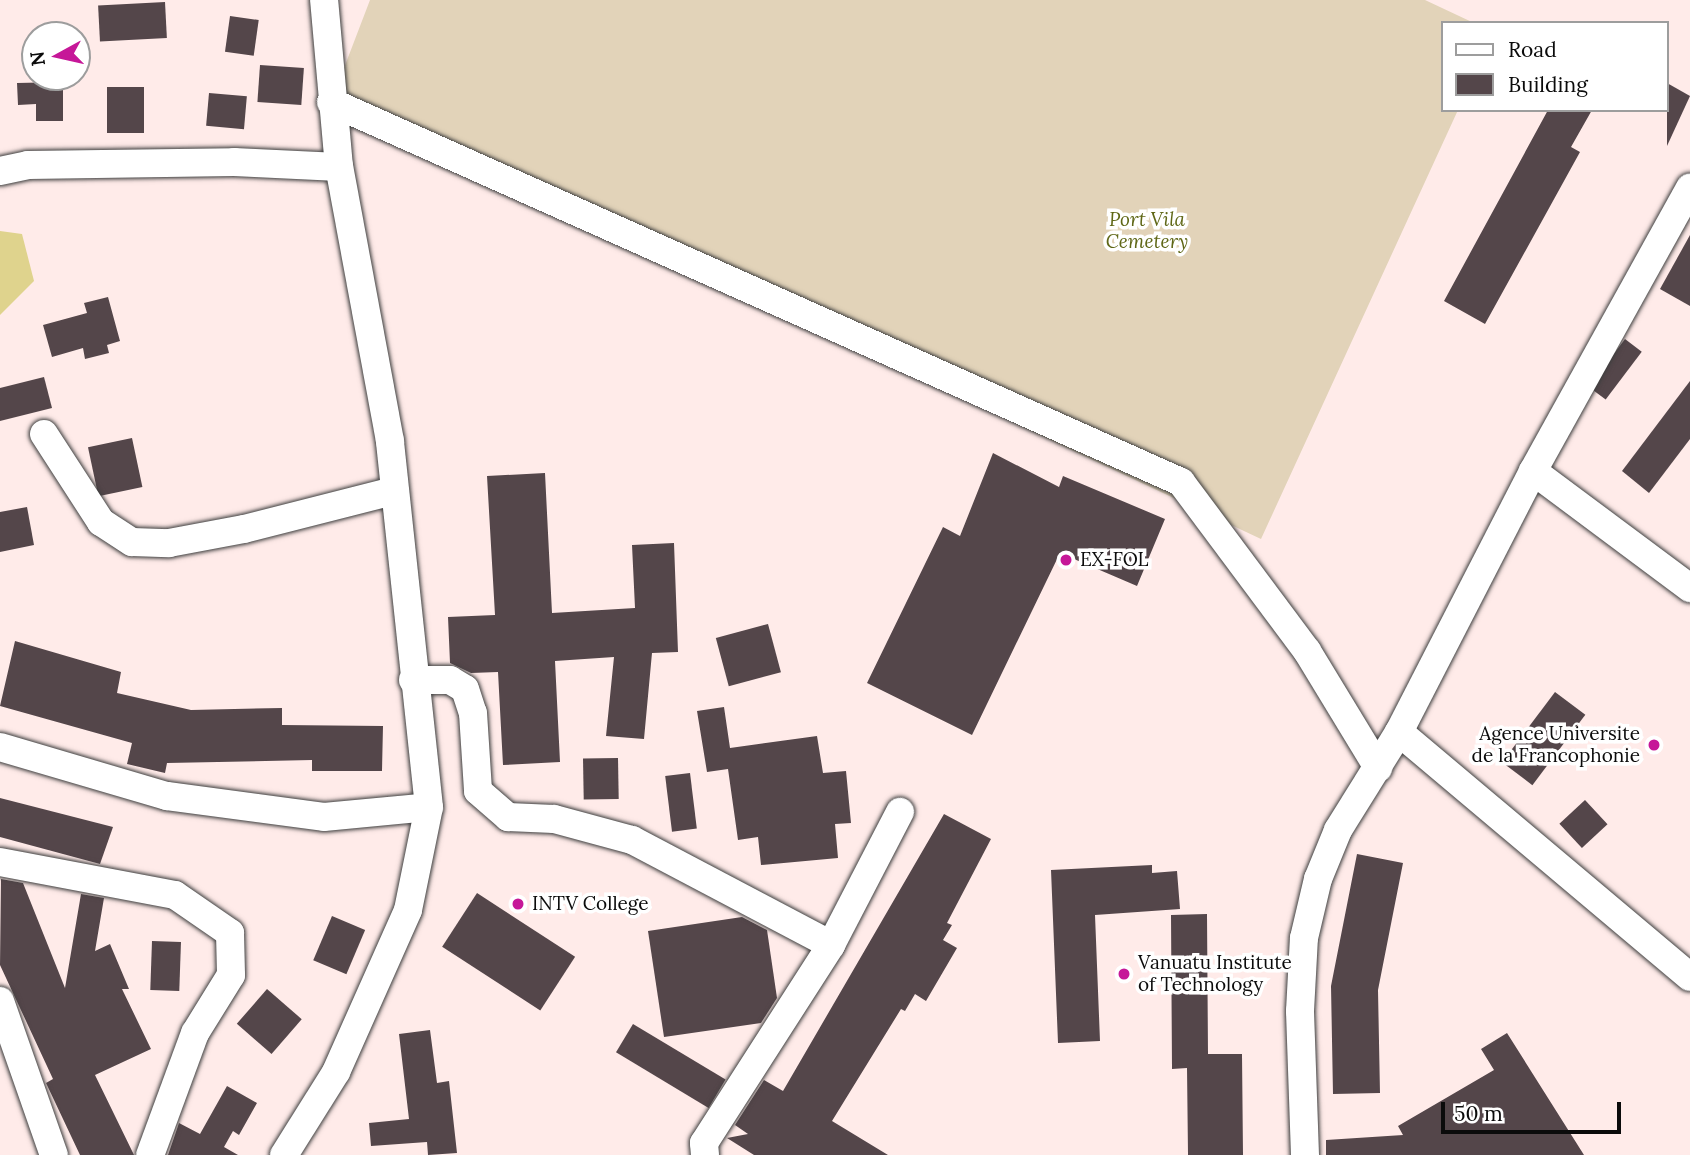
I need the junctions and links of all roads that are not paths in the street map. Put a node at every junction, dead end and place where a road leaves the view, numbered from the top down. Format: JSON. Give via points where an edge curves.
{"nodes":[{"id":1,"x":324,"y":0,"type":"edge"},
{"id":2,"x":331,"y":102,"type":"junction"},
{"id":3,"x":339,"y":167,"type":"junction"},
{"id":4,"x":0,"y":171,"type":"edge"},
{"id":5,"x":1690,"y":188,"type":"edge"},
{"id":6,"x":44,"y":433,"type":"dead end"},
{"id":7,"x":1533,"y":471,"type":"junction"},
{"id":8,"x":393,"y":491,"type":"junction"},
{"id":9,"x":1690,"y":588,"type":"edge"},
{"id":10,"x":413,"y":680,"type":"junction"},
{"id":11,"x":1399,"y":732,"type":"junction"},
{"id":12,"x":0,"y":747,"type":"edge"},
{"id":13,"x":1378,"y":768,"type":"junction"},
{"id":14,"x":429,"y":807,"type":"junction"},
{"id":15,"x":900,"y":812,"type":"dead end"},
{"id":16,"x":0,"y":862,"type":"edge"},
{"id":17,"x":831,"y":945,"type":"junction"},
{"id":18,"x":1690,"y":977,"type":"edge"},
{"id":19,"x":0,"y":1001,"type":"edge"},
{"id":20,"x":54,"y":1155,"type":"edge"},
{"id":21,"x":150,"y":1155,"type":"edge"},
{"id":22,"x":284,"y":1155,"type":"edge"},
{"id":23,"x":705,"y":1155,"type":"edge"},
{"id":24,"x":1305,"y":1155,"type":"edge"}],
"edges":[{"from":1,"to":2,"type":"street"},
{"from":2,"to":3,"type":"street"},
{"from":2,"to":13,"type":"street","via":[[1181,482],[1307,652]]},
{"from":3,"to":4,"type":"street","via":[[220,162],[28,165]]},
{"from":3,"to":8,"type":"street","via":[[390,441]]},
{"from":5,"to":7,"type":"street"},
{"from":6,"to":8,"type":"street","via":[[102,522],[132,542],[169,543],[244,529]]},
{"from":7,"to":9,"type":"street"},
{"from":7,"to":11,"type":"street"},
{"from":8,"to":10,"type":"street"},
{"from":10,"to":14,"type":"street"},
{"from":10,"to":17,"type":"street","via":[[450,681],[465,689],[473,713],[478,791],[508,817],[554,819],[632,840]]},
{"from":11,"to":13,"type":"street"},
{"from":11,"to":18,"type":"street"},
{"from":12,"to":14,"type":"street","via":[[167,796],[324,817]]},
{"from":13,"to":24,"type":"street","via":[[1338,830],[1304,938],[1300,1011]]},
{"from":14,"to":22,"type":"street","via":[[408,910],[336,1072]]},
{"from":15,"to":17,"type":"street"},
{"from":16,"to":21,"type":"street","via":[[175,895],[230,933],[231,975],[195,1033]]},
{"from":17,"to":23,"type":"street","via":[[704,1143]]},
{"from":19,"to":20,"type":"street"}]}
